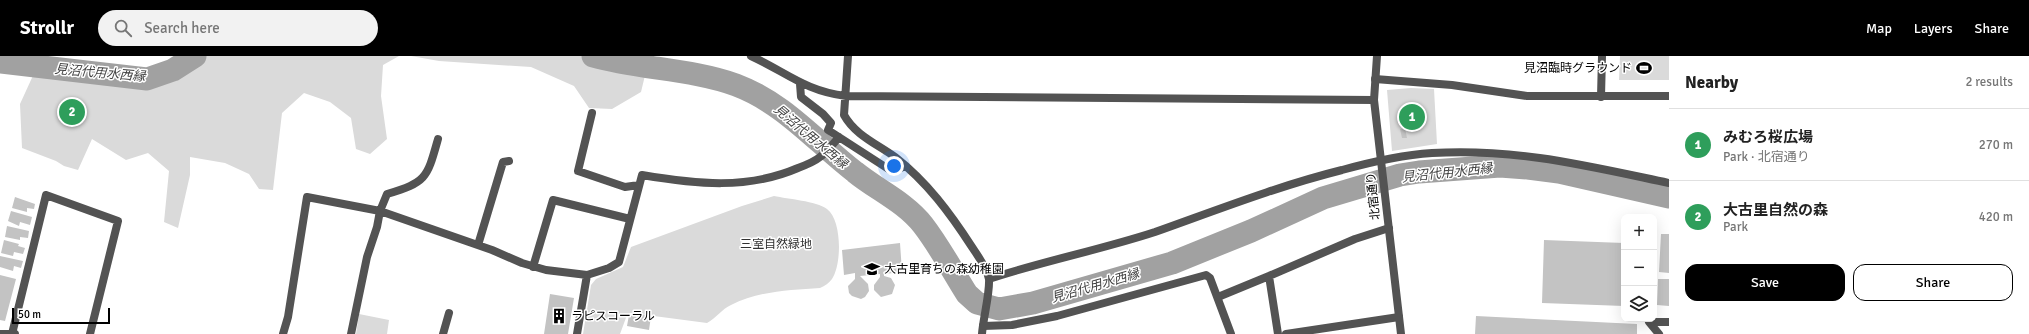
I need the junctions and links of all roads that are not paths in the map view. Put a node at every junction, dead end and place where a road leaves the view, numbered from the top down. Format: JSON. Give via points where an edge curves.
{"nodes":[{"id":1,"x":750,"y":56,"type":"edge"},
{"id":2,"x":848,"y":56,"type":"edge"},
{"id":3,"x":1378,"y":56,"type":"edge"},
{"id":4,"x":1602,"y":56,"type":"edge"},
{"id":5,"x":1375,"y":79,"type":"junction"},
{"id":6,"x":800,"y":84,"type":"junction"},
{"id":7,"x":846,"y":96,"type":"junction"},
{"id":8,"x":1669,"y":96,"type":"edge"},
{"id":9,"x":1601,"y":97,"type":"junction"},
{"id":10,"x":1374,"y":100,"type":"junction"},
{"id":11,"x":592,"y":113,"type":"dead end"},
{"id":12,"x":839,"y":137,"type":"junction"},
{"id":13,"x":438,"y":139,"type":"dead end"},
{"id":14,"x":509,"y":160,"type":"dead end"},
{"id":15,"x":1382,"y":164,"type":"junction"},
{"id":16,"x":906,"y":166,"type":"junction"},
{"id":17,"x":1669,"y":183,"type":"edge"},
{"id":18,"x":639,"y":185,"type":"junction"},
{"id":19,"x":380,"y":211,"type":"junction"},
{"id":20,"x":630,"y":219,"type":"junction"},
{"id":21,"x":1389,"y":228,"type":"junction"},
{"id":22,"x":478,"y":245,"type":"junction"},
{"id":23,"x":533,"y":267,"type":"junction"},
{"id":24,"x":587,"y":275,"type":"junction"},
{"id":25,"x":1269,"y":276,"type":"junction"},
{"id":26,"x":989,"y":279,"type":"junction"},
{"id":27,"x":1218,"y":297,"type":"junction"},
{"id":28,"x":449,"y":313,"type":"dead end"},
{"id":29,"x":1399,"y":317,"type":"junction"},
{"id":30,"x":1657,"y":321,"type":"edge"},
{"id":31,"x":1650,"y":322,"type":"edge"},
{"id":32,"x":1669,"y":322,"type":"edge"},
{"id":33,"x":983,"y":326,"type":"edge"},
{"id":34,"x":0,"y":334,"type":"edge"},
{"id":35,"x":12,"y":334,"type":"edge"},
{"id":36,"x":17,"y":334,"type":"edge"},
{"id":37,"x":90,"y":334,"type":"edge"},
{"id":38,"x":283,"y":334,"type":"edge"},
{"id":39,"x":351,"y":334,"type":"edge"},
{"id":40,"x":443,"y":334,"type":"edge"},
{"id":41,"x":577,"y":334,"type":"edge"},
{"id":42,"x":1231,"y":334,"type":"edge"},
{"id":43,"x":1278,"y":334,"type":"edge"},
{"id":44,"x":1286,"y":334,"type":"edge"},
{"id":45,"x":1401,"y":334,"type":"edge"},
{"id":46,"x":1659,"y":334,"type":"edge"}],
"edges":[{"from":1,"to":6,"type":"street"},
{"from":2,"to":7,"type":"street"},
{"from":3,"to":5,"type":"street","name":"北宿通り"},
{"from":4,"to":9,"type":"street"},
{"from":5,"to":9,"type":"street","via":[[1452,85],[1527,96]]},
{"from":5,"to":10,"type":"street","name":"北宿通り"},
{"from":6,"to":7,"type":"street"},
{"from":6,"to":12,"type":"street","via":[[801,97],[823,114],[831,123],[828,130]]},
{"from":7,"to":10,"type":"street"},
{"from":7,"to":16,"type":"street","via":[[844,115],[852,127]]},
{"from":8,"to":9,"type":"street"},
{"from":10,"to":15,"type":"street","name":"北宿通り"},
{"from":11,"to":18,"type":"street","via":[[578,171],[625,187]]},
{"from":12,"to":16,"type":"street","via":[[890,170]]},
{"from":12,"to":18,"type":"street","via":[[821,157],[780,176],[736,184],[689,183],[642,175]]},
{"from":13,"to":19,"type":"street","via":[[424,178],[411,187],[387,194]]},
{"from":14,"to":22,"type":"street","via":[[503,162]]},
{"from":15,"to":17,"type":"street","via":[[1431,153],[1509,153],[1563,160]]},
{"from":15,"to":21,"type":"street","name":"北宿通り"},
{"from":15,"to":26,"type":"street","via":[[1319,175],[1147,234]]},
{"from":16,"to":26,"type":"street","via":[[931,189],[960,227]]},
{"from":18,"to":20,"type":"street"},
{"from":19,"to":22,"type":"street"},
{"from":19,"to":38,"type":"street","via":[[307,197]]},
{"from":19,"to":39,"type":"street","via":[[367,257]]},
{"from":20,"to":23,"type":"street","via":[[553,200]]},
{"from":20,"to":24,"type":"street","via":[[619,262]]},
{"from":21,"to":25,"type":"street","via":[[1355,239]]},
{"from":21,"to":29,"type":"street","name":"北宿通り"},
{"from":22,"to":23,"type":"street"},
{"from":23,"to":24,"type":"street"},
{"from":24,"to":41,"type":"street"},
{"from":25,"to":27,"type":"street"},
{"from":25,"to":43,"type":"street"},
{"from":26,"to":33,"type":"street"},
{"from":27,"to":33,"type":"street","via":[[1206,274],[1057,316],[1012,325]]},
{"from":27,"to":42,"type":"street"},
{"from":28,"to":40,"type":"street"},
{"from":29,"to":44,"type":"street"},
{"from":29,"to":45,"type":"street","name":"北宿通り"},
{"from":30,"to":32,"type":"street"},
{"from":31,"to":46,"type":"street"},
{"from":34,"to":35,"type":"street"},
{"from":35,"to":36,"type":"street"},
{"from":35,"to":37,"type":"street","via":[[46,195],[118,222]]}]}
